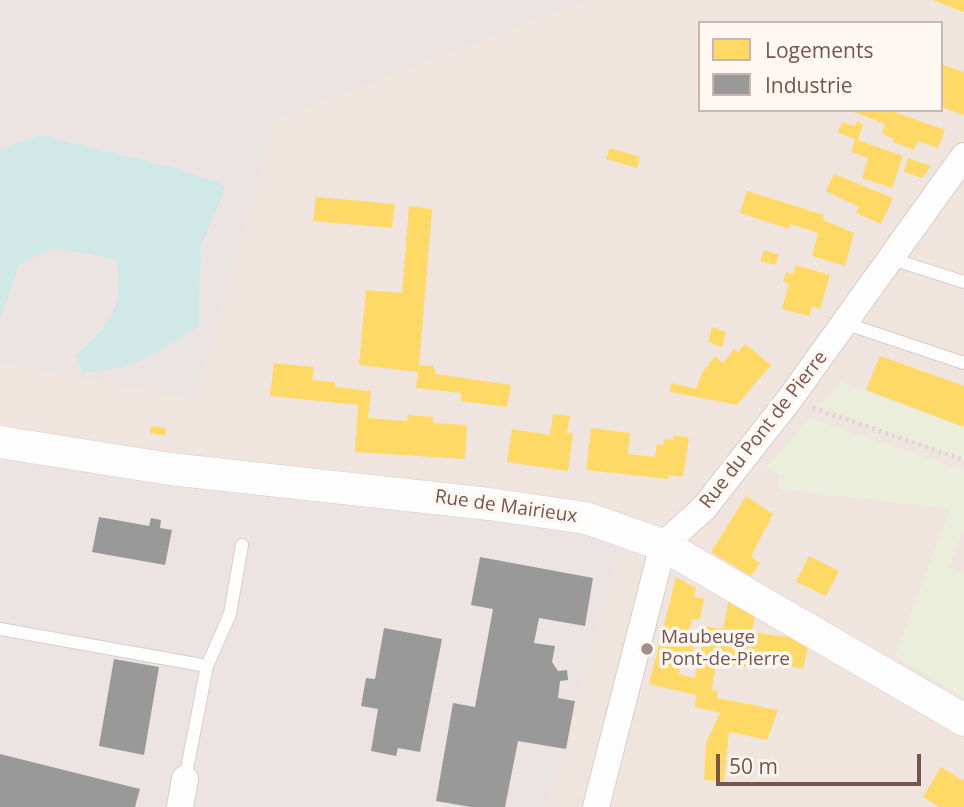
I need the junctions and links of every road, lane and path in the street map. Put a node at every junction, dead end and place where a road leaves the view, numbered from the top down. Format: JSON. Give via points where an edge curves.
{"nodes":[{"id":1,"x":964,"y":156,"type":"edge"},
{"id":2,"x":892,"y":259,"type":"junction"},
{"id":3,"x":964,"y":282,"type":"edge"},
{"id":4,"x":847,"y":324,"type":"junction"},
{"id":5,"x":964,"y":363,"type":"edge"},
{"id":6,"x":789,"y":400,"type":"junction"},
{"id":7,"x":0,"y":442,"type":"edge"},
{"id":8,"x":964,"y":460,"type":"edge"},
{"id":9,"x":242,"y":545,"type":"dead end"},
{"id":10,"x":663,"y":545,"type":"junction"},
{"id":11,"x":0,"y":629,"type":"edge"},
{"id":12,"x":207,"y":666,"type":"junction"},
{"id":13,"x":964,"y":720,"type":"edge"},
{"id":14,"x":185,"y":779,"type":"joint"},
{"id":15,"x":180,"y":807,"type":"edge"},
{"id":16,"x":596,"y":807,"type":"edge"}],
"edges":[{"from":1,"to":2,"type":"street","name":"Rue du Pont de Pierre"},
{"from":2,"to":3,"type":"lane"},
{"from":2,"to":4,"type":"street","name":"Rue du Pont de Pierre"},
{"from":4,"to":5,"type":"lane"},
{"from":4,"to":6,"type":"street","name":"Rue du Pont de Pierre"},
{"from":6,"to":8,"type":"path"},
{"from":6,"to":10,"type":"street","name":"Rue du Pont de Pierre","via":[[704,508]]},
{"from":7,"to":10,"type":"street","name":"Rue de Mairieux","via":[[170,469],[559,513],[608,524]]},
{"from":9,"to":12,"type":"lane","via":[[230,614]]},
{"from":10,"to":13,"type":"street","name":"Rue de Mairieux"},
{"from":10,"to":16,"type":"street"},
{"from":11,"to":12,"type":"lane"},
{"from":12,"to":14,"type":"lane"},
{"from":14,"to":15,"type":"street"}]}
